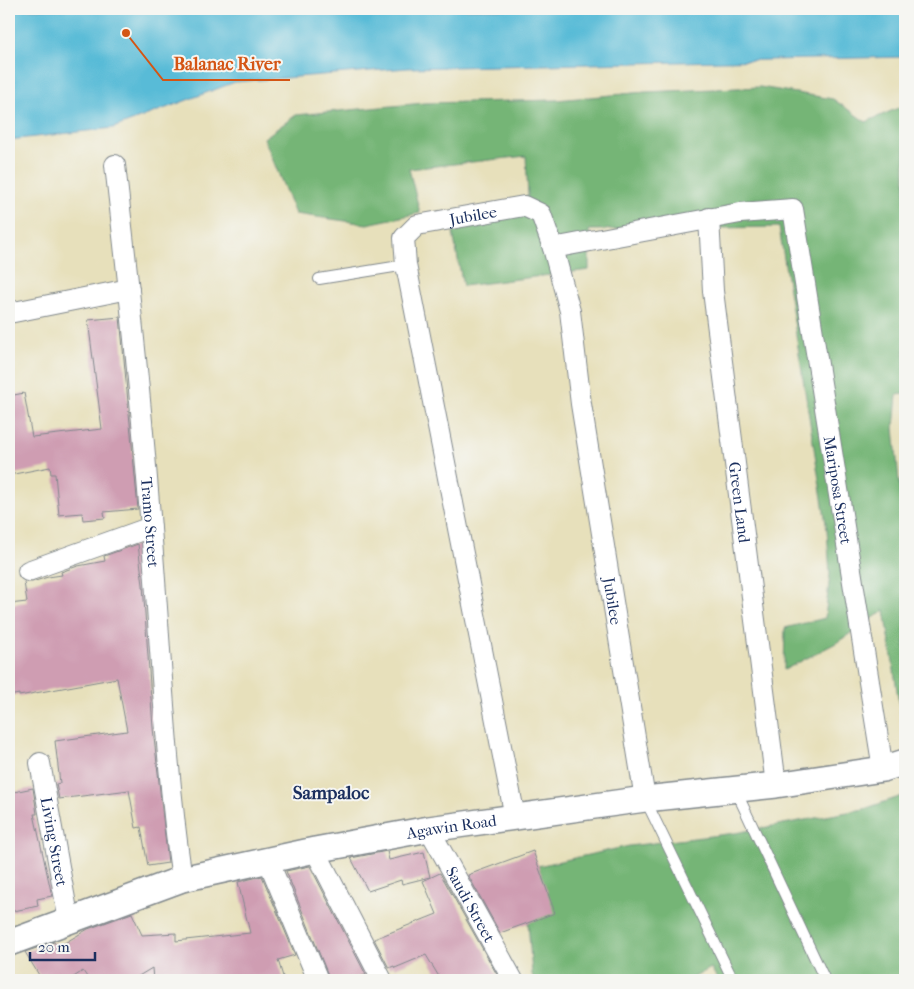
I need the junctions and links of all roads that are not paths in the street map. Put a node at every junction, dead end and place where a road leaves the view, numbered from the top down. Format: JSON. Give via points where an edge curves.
{"nodes":[{"id":1,"x":115,"y":165,"type":"dead end"},
{"id":2,"x":709,"y":218,"type":"junction"},
{"id":3,"x":553,"y":248,"type":"junction"},
{"id":4,"x":406,"y":265,"type":"junction"},
{"id":5,"x":319,"y":279,"type":"dead end"},
{"id":6,"x":129,"y":289,"type":"junction"},
{"id":7,"x":9,"y":313,"type":"edge"},
{"id":8,"x":151,"y":527,"type":"junction"},
{"id":9,"x":28,"y":571,"type":"dead end"},
{"id":10,"x":40,"y":763,"type":"dead end"},
{"id":11,"x":894,"y":765,"type":"edge"},
{"id":12,"x":776,"y":785,"type":"junction"},
{"id":13,"x":736,"y":789,"type":"junction"},
{"id":14,"x":645,"y":799,"type":"junction"},
{"id":15,"x":515,"y":817,"type":"junction"},
{"id":16,"x":429,"y":829,"type":"junction"},
{"id":17,"x":315,"y":850,"type":"junction"},
{"id":18,"x":268,"y":860,"type":"junction"},
{"id":19,"x":182,"y":879,"type":"junction"},
{"id":20,"x":69,"y":921,"type":"junction"},
{"id":21,"x":9,"y":943,"type":"edge"},
{"id":22,"x":318,"y":980,"type":"edge"},
{"id":23,"x":382,"y":980,"type":"edge"},
{"id":24,"x":513,"y":980,"type":"edge"},
{"id":25,"x":733,"y":980,"type":"edge"},
{"id":26,"x":825,"y":980,"type":"edge"}],
"edges":[{"from":1,"to":6,"type":"street","name":"Tramo Street"},
{"from":2,"to":3,"type":"street"},
{"from":2,"to":11,"type":"street","name":"Mariposa Street","via":[[793,209]]},
{"from":2,"to":12,"type":"street","name":"Green Land","via":[[713,290]]},
{"from":3,"to":4,"type":"street","name":"Jubilee","via":[[542,214],[524,206],[417,225],[404,238]]},
{"from":3,"to":14,"type":"street","name":"Jubilee","via":[[570,311],[581,404]]},
{"from":4,"to":5,"type":"lane"},
{"from":4,"to":15,"type":"street","name":"Jubilee"},
{"from":6,"to":7,"type":"street"},
{"from":6,"to":8,"type":"street","name":"Tramo Street"},
{"from":8,"to":9,"type":"street"},
{"from":8,"to":19,"type":"street","name":"Tramo Street","via":[[173,816]]},
{"from":10,"to":20,"type":"street","name":"Living Street"},
{"from":11,"to":12,"type":"street","name":"Agawin Road"},
{"from":12,"to":13,"type":"street","name":"Agawin Road"},
{"from":13,"to":14,"type":"street","name":"Agawin Road"},
{"from":13,"to":26,"type":"lane"},
{"from":14,"to":15,"type":"street","name":"Agawin Road"},
{"from":14,"to":25,"type":"lane"},
{"from":15,"to":16,"type":"street","name":"Agawin Road"},
{"from":16,"to":17,"type":"street","name":"Agawin Road"},
{"from":16,"to":24,"type":"street","name":"Saudi Street"},
{"from":17,"to":18,"type":"street","name":"Agawin Road"},
{"from":17,"to":23,"type":"street"},
{"from":18,"to":19,"type":"street","name":"Agawin Road"},
{"from":18,"to":22,"type":"street"},
{"from":19,"to":20,"type":"street","name":"Agawin Road"},
{"from":20,"to":21,"type":"street","name":"Agawin Road"}]}
